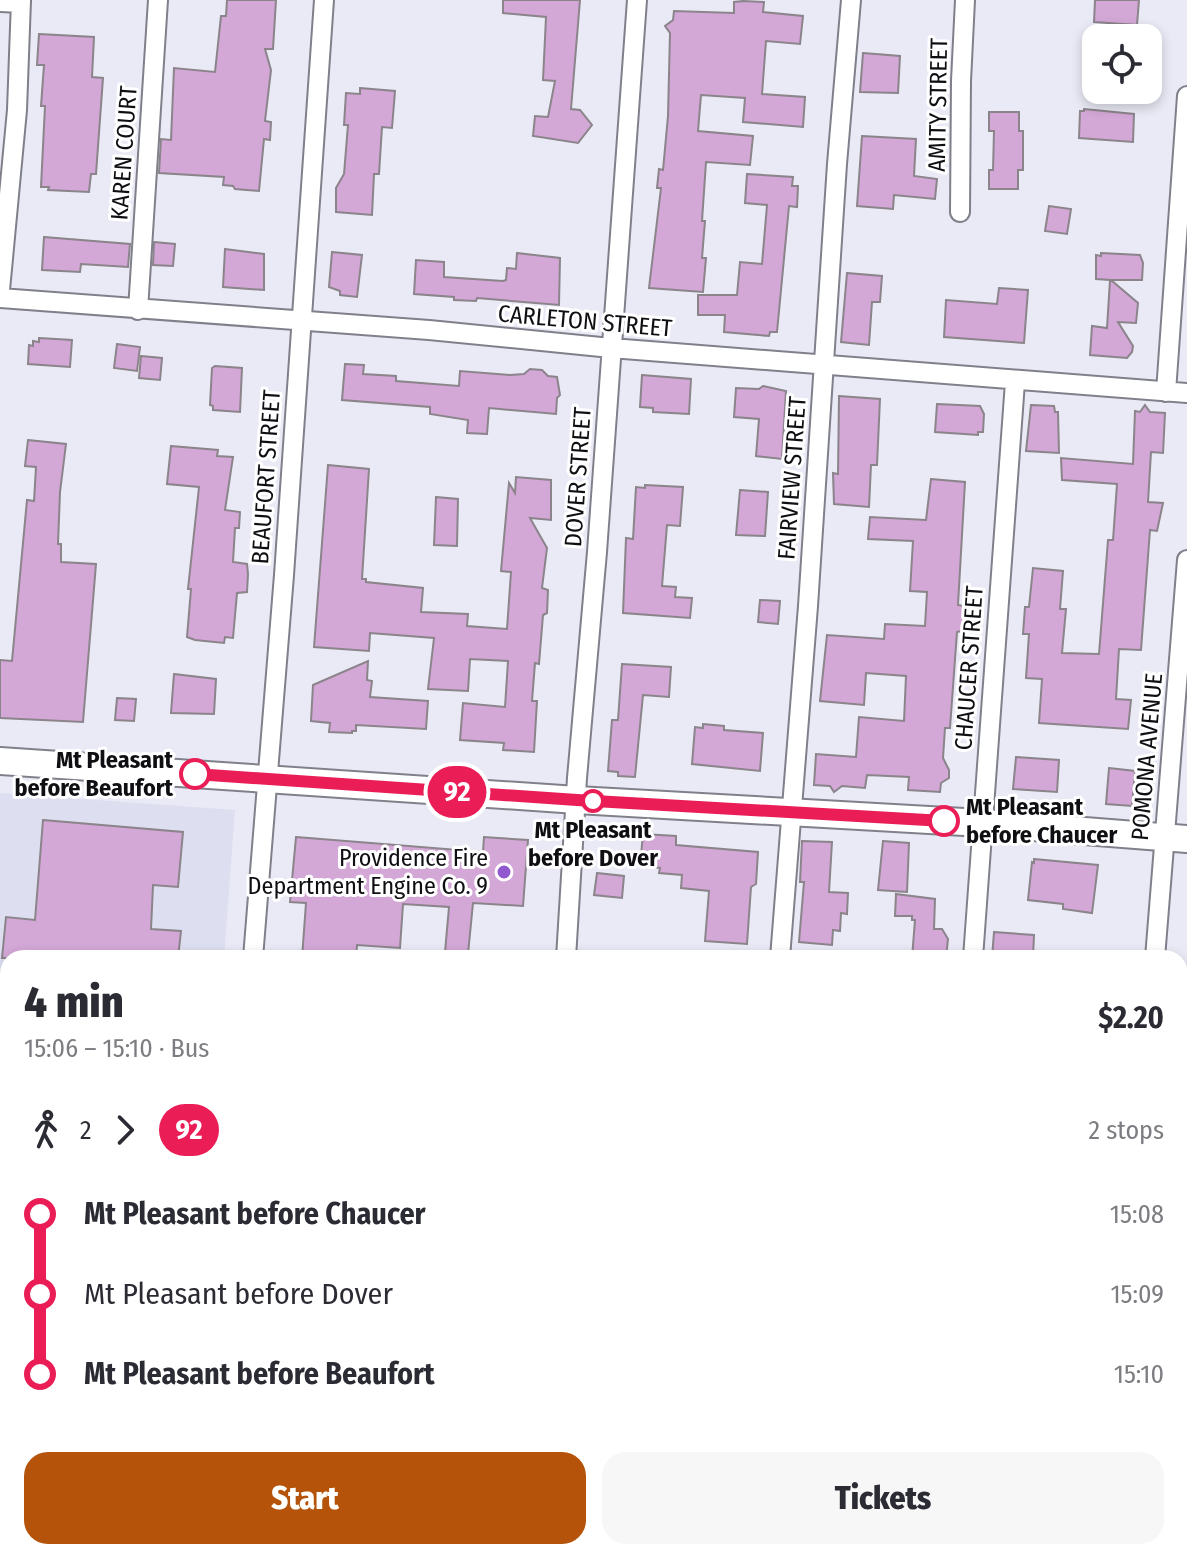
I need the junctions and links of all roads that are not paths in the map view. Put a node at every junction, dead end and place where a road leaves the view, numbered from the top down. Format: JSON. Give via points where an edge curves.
{"nodes":[{"id":1,"x":158,"y":0,"type":"edge"},
{"id":2,"x":324,"y":0,"type":"edge"},
{"id":3,"x":637,"y":0,"type":"edge"},
{"id":4,"x":851,"y":0,"type":"edge"},
{"id":5,"x":965,"y":0,"type":"edge"},
{"id":6,"x":0,"y":2,"type":"edge"},
{"id":7,"x":21,"y":2,"type":"edge"},
{"id":8,"x":1187,"y":96,"type":"edge"},
{"id":9,"x":960,"y":212,"type":"dead end"},
{"id":10,"x":0,"y":290,"type":"edge"},
{"id":11,"x":0,"y":298,"type":"edge"},
{"id":12,"x":138,"y":310,"type":"junction"},
{"id":13,"x":301,"y":322,"type":"junction"},
{"id":14,"x":611,"y":348,"type":"junction"},
{"id":15,"x":823,"y":366,"type":"junction"},
{"id":16,"x":1015,"y":382,"type":"junction"},
{"id":17,"x":1166,"y":392,"type":"junction"},
{"id":18,"x":1187,"y":393,"type":"edge"},
{"id":19,"x":1187,"y":560,"type":"edge"},
{"id":20,"x":0,"y":761,"type":"edge"},
{"id":21,"x":267,"y":779,"type":"junction"},
{"id":22,"x":577,"y":800,"type":"junction"},
{"id":23,"x":790,"y":811,"type":"junction"},
{"id":24,"x":982,"y":823,"type":"junction"},
{"id":25,"x":1176,"y":838,"type":"edge"},
{"id":26,"x":254,"y":950,"type":"edge"},
{"id":27,"x":567,"y":950,"type":"edge"},
{"id":28,"x":781,"y":950,"type":"edge"},
{"id":29,"x":974,"y":950,"type":"edge"},
{"id":30,"x":1156,"y":950,"type":"edge"}],
"edges":[{"from":1,"to":12,"type":"street","name":"KAREN COURT"},
{"from":2,"to":13,"type":"street","name":"BEAUFORT STREET"},
{"from":3,"to":14,"type":"street","name":"DOVER STREET"},
{"from":4,"to":15,"type":"street","name":"FAIRVIEW STREET"},
{"from":5,"to":9,"type":"street","name":"AMITY STREET"},
{"from":6,"to":7,"type":"street"},
{"from":7,"to":10,"type":"street"},
{"from":8,"to":17,"type":"street"},
{"from":11,"to":12,"type":"street","name":"CARLETON STREET"},
{"from":12,"to":13,"type":"street","name":"CARLETON STREET"},
{"from":13,"to":14,"type":"street","name":"CARLETON STREET"},
{"from":13,"to":21,"type":"street","name":"BEAUFORT STREET"},
{"from":14,"to":15,"type":"street","name":"CARLETON STREET"},
{"from":14,"to":22,"type":"street","name":"DOVER STREET"},
{"from":15,"to":16,"type":"street","name":"CARLETON STREET"},
{"from":15,"to":23,"type":"street","name":"FAIRVIEW STREET"},
{"from":16,"to":17,"type":"street","name":"CARLETON STREET"},
{"from":16,"to":24,"type":"street","name":"CHAUCER STREET"},
{"from":17,"to":18,"type":"street","name":"CARLETON STREET"},
{"from":19,"to":25,"type":"street","name":"POMONA AVENUE"},
{"from":20,"to":21,"type":"main road"},
{"from":21,"to":22,"type":"main road"},
{"from":21,"to":26,"type":"street","name":"BEAUFORT STREET"},
{"from":22,"to":23,"type":"main road"},
{"from":22,"to":27,"type":"street","name":"DOVER STREET"},
{"from":23,"to":24,"type":"main road"},
{"from":23,"to":28,"type":"street","name":"FAIRVIEW STREET"},
{"from":24,"to":25,"type":"main road"},
{"from":24,"to":29,"type":"street","name":"CHAUCER STREET"},
{"from":25,"to":30,"type":"street","name":"POMONA AVENUE"}]}
